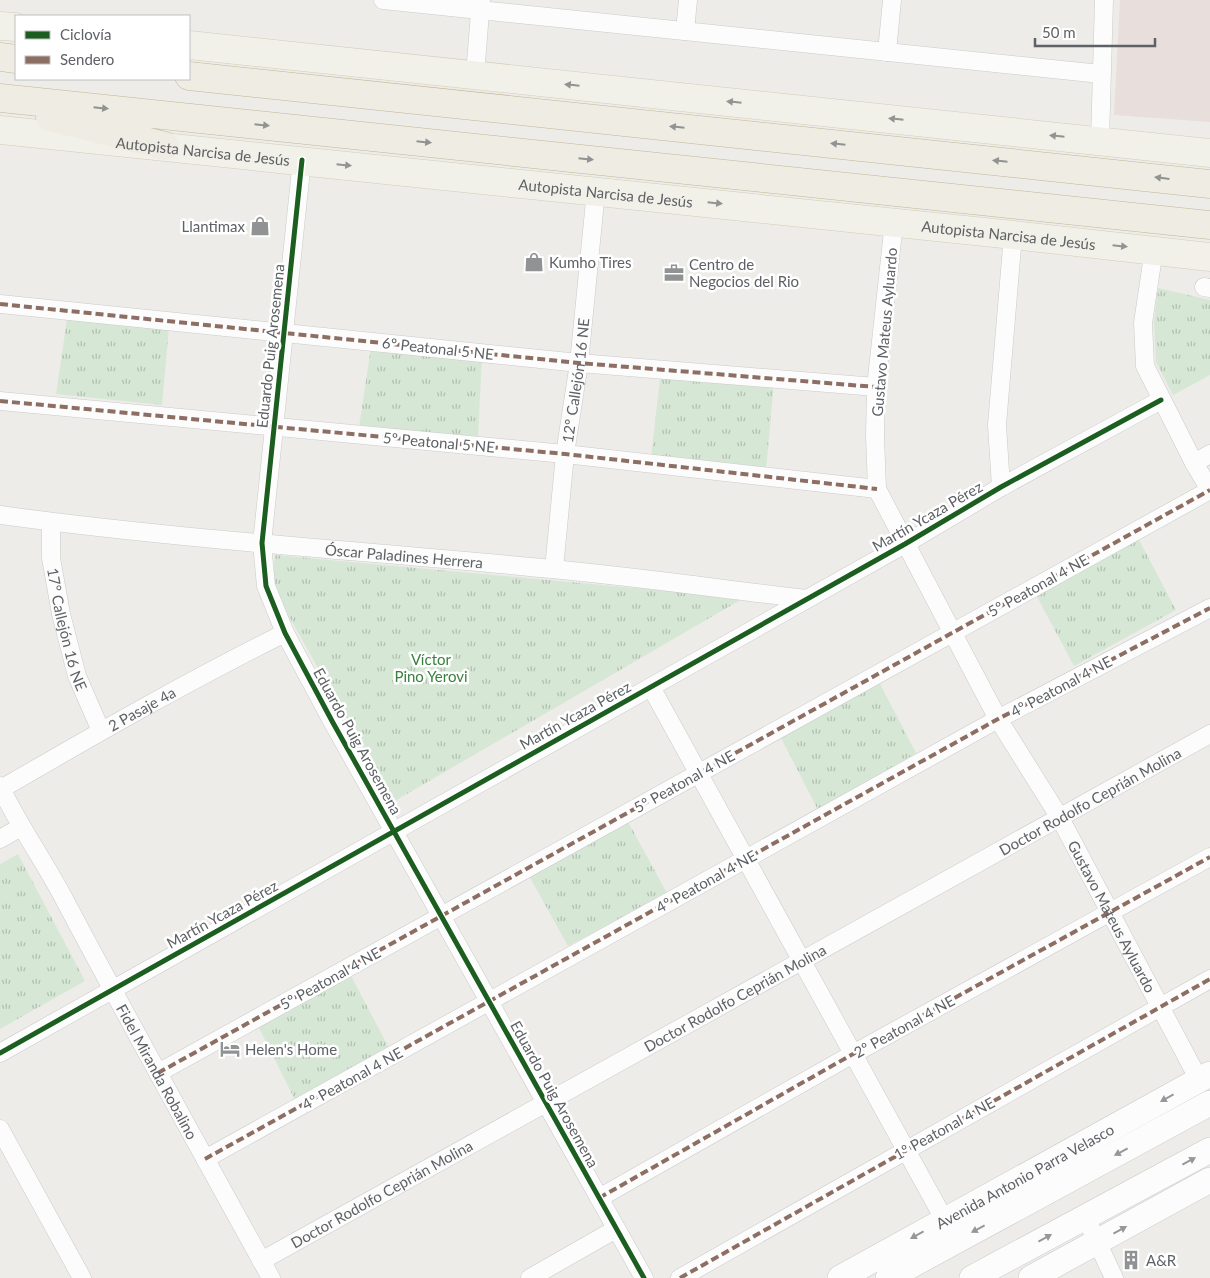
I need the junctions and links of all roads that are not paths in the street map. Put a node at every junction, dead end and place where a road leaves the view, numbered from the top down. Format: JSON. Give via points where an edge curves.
{"nodes":[{"id":1,"x":383,"y":0,"type":"edge"},
{"id":2,"x":688,"y":0,"type":"edge"},
{"id":3,"x":892,"y":0,"type":"edge"},
{"id":4,"x":1104,"y":0,"type":"edge"},
{"id":5,"x":481,"y":5,"type":"edge"},
{"id":6,"x":0,"y":26,"type":"edge"},
{"id":7,"x":15,"y":27,"type":"edge"},
{"id":8,"x":685,"y":31,"type":"junction"},
{"id":9,"x":190,"y":45,"type":"edge"},
{"id":10,"x":15,"y":51,"type":"edge"},
{"id":11,"x":0,"y":52,"type":"edge"},
{"id":12,"x":887,"y":52,"type":"junction"},
{"id":13,"x":0,"y":57,"type":"edge"},
{"id":14,"x":15,"y":59,"type":"edge"},
{"id":15,"x":1102,"y":74,"type":"junction"},
{"id":16,"x":475,"y":75,"type":"junction"},
{"id":17,"x":190,"y":76,"type":"edge"},
{"id":18,"x":0,"y":98,"type":"edge"},
{"id":19,"x":0,"y":104,"type":"edge"},
{"id":20,"x":0,"y":130,"type":"edge"},
{"id":21,"x":1100,"y":141,"type":"junction"},
{"id":22,"x":165,"y":146,"type":"junction"},
{"id":23,"x":1210,"y":153,"type":"edge"},
{"id":24,"x":302,"y":160,"type":"junction"},
{"id":25,"x":1210,"y":184,"type":"edge"},
{"id":26,"x":596,"y":191,"type":"junction"},
{"id":27,"x":894,"y":222,"type":"junction"},
{"id":28,"x":1210,"y":225,"type":"edge"},
{"id":29,"x":1013,"y":234,"type":"junction"},
{"id":30,"x":1154,"y":249,"type":"junction"},
{"id":31,"x":1210,"y":256,"type":"edge"},
{"id":32,"x":0,"y":304,"type":"edge"},
{"id":33,"x":285,"y":333,"type":"junction"},
{"id":34,"x":579,"y":362,"type":"junction"},
{"id":35,"x":876,"y":387,"type":"junction"},
{"id":36,"x":1161,"y":400,"type":"junction"},
{"id":37,"x":0,"y":401,"type":"edge"},
{"id":38,"x":274,"y":426,"type":"junction"},
{"id":39,"x":565,"y":454,"type":"junction"},
{"id":40,"x":1210,"y":454,"type":"edge"},
{"id":41,"x":1194,"y":463,"type":"junction"},
{"id":42,"x":1001,"y":486,"type":"junction"},
{"id":43,"x":878,"y":490,"type":"junction"},
{"id":44,"x":1210,"y":490,"type":"edge"},
{"id":45,"x":0,"y":515,"type":"edge"},
{"id":46,"x":51,"y":522,"type":"junction"},
{"id":47,"x":262,"y":543,"type":"junction"},
{"id":48,"x":905,"y":544,"type":"junction"},
{"id":49,"x":554,"y":569,"type":"junction"},
{"id":50,"x":807,"y":599,"type":"junction"},
{"id":51,"x":1210,"y":608,"type":"edge"},
{"id":52,"x":952,"y":633,"type":"junction"},
{"id":53,"x":285,"y":634,"type":"junction"},
{"id":54,"x":651,"y":686,"type":"junction"},
{"id":55,"x":998,"y":718,"type":"junction"},
{"id":56,"x":101,"y":731,"type":"junction"},
{"id":57,"x":1210,"y":734,"type":"edge"},
{"id":58,"x":699,"y":773,"type":"junction"},
{"id":59,"x":1,"y":787,"type":"edge"},
{"id":60,"x":1060,"y":818,"type":"junction"},
{"id":61,"x":22,"y":827,"type":"junction"},
{"id":62,"x":394,"y":831,"type":"junction"},
{"id":63,"x":0,"y":839,"type":"edge"},
{"id":64,"x":1210,"y":857,"type":"edge"},
{"id":65,"x":746,"y":859,"type":"junction"},
{"id":66,"x":1110,"y":912,"type":"junction"},
{"id":67,"x":442,"y":915,"type":"junction"},
{"id":68,"x":803,"y":962,"type":"junction"},
{"id":69,"x":1210,"y":979,"type":"edge"},
{"id":70,"x":112,"y":990,"type":"junction"},
{"id":71,"x":489,"y":1002,"type":"junction"},
{"id":72,"x":1160,"y":1006,"type":"junction"},
{"id":73,"x":0,"y":1053,"type":"edge"},
{"id":74,"x":853,"y":1054,"type":"junction"},
{"id":75,"x":158,"y":1073,"type":"junction"},
{"id":76,"x":1205,"y":1077,"type":"edge"},
{"id":77,"x":546,"y":1102,"type":"junction"},
{"id":78,"x":1210,"y":1103,"type":"edge"},
{"id":79,"x":0,"y":1129,"type":"edge"},
{"id":80,"x":906,"y":1149,"type":"junction"},
{"id":81,"x":1210,"y":1150,"type":"edge"},
{"id":82,"x":205,"y":1159,"type":"junction"},
{"id":83,"x":1210,"y":1180,"type":"edge"},
{"id":84,"x":599,"y":1198,"type":"junction"},
{"id":85,"x":1085,"y":1216,"type":"junction"},
{"id":86,"x":944,"y":1220,"type":"junction"},
{"id":87,"x":616,"y":1230,"type":"junction"},
{"id":88,"x":1098,"y":1242,"type":"junction"},
{"id":89,"x":261,"y":1261,"type":"junction"},
{"id":90,"x":848,"y":1276,"type":"edge"},
{"id":91,"x":82,"y":1278,"type":"edge"},
{"id":92,"x":271,"y":1278,"type":"edge"},
{"id":93,"x":530,"y":1278,"type":"edge"},
{"id":94,"x":644,"y":1278,"type":"edge"},
{"id":95,"x":680,"y":1278,"type":"edge"},
{"id":96,"x":888,"y":1278,"type":"edge"},
{"id":97,"x":972,"y":1278,"type":"edge"},
{"id":98,"x":1031,"y":1278,"type":"edge"},
{"id":99,"x":1114,"y":1278,"type":"edge"}],
"edges":[{"from":1,"to":5,"type":"street"},
{"from":2,"to":8,"type":"street"},
{"from":3,"to":12,"type":"street"},
{"from":4,"to":15,"type":"street"},
{"from":5,"to":8,"type":"street"},
{"from":5,"to":16,"type":"street"},
{"from":6,"to":7,"type":"main road"},
{"from":8,"to":12,"type":"street"},
{"from":9,"to":16,"type":"main road"},
{"from":10,"to":11,"type":"highway"},
{"from":12,"to":15,"type":"street"},
{"from":13,"to":14,"type":"highway"},
{"from":15,"to":21,"type":"street"},
{"from":21,"to":16,"type":"main road","one_way":true},
{"from":25,"to":17,"type":"highway","one_way":true},
{"from":18,"to":28,"type":"highway","name":"Autopista Narcisa de Jesús","one_way":true},
{"from":19,"to":22,"type":"highway"},
{"from":20,"to":22,"type":"main road","name":"Autopista Narcisa de Jesús"},
{"from":21,"to":23,"type":"main road"},
{"from":22,"to":24,"type":"main road","name":"Autopista Narcisa de Jesús"},
{"from":24,"to":26,"type":"main road","name":"Autopista Narcisa de Jesús","one_way":true},
{"from":24,"to":33,"type":"street","name":"Eduardo Puig Arosemena"},
{"from":26,"to":27,"type":"main road","name":"Autopista Narcisa de Jesús","one_way":true},
{"from":26,"to":34,"type":"street","name":"12° Callejón 16 NE"},
{"from":27,"to":29,"type":"main road","name":"Autopista Narcisa de Jesús"},
{"from":27,"to":35,"type":"street","name":"Gustavo Mateus Ayluardo"},
{"from":29,"to":30,"type":"main road","name":"Autopista Narcisa de Jesús","one_way":true},
{"from":29,"to":42,"type":"street","via":[[997,425]]},
{"from":30,"to":31,"type":"main road","name":"Autopista Narcisa de Jesús"},
{"from":30,"to":36,"type":"street","via":[[1143,323],[1145,366]]},
{"from":32,"to":33,"type":"street","name":"6º Peatonal 5 NE"},
{"from":33,"to":34,"type":"street","name":"6º Peatonal 5 NE"},
{"from":33,"to":38,"type":"street","name":"Eduardo Puig Arosemena"},
{"from":34,"to":35,"type":"street","name":"6º Peatonal 5 NE"},
{"from":34,"to":39,"type":"street","name":"12° Callejón 16 NE"},
{"from":35,"to":43,"type":"street","name":"Gustavo Mateus Ayluardo"},
{"from":36,"to":41,"type":"street"},
{"from":36,"to":42,"type":"street","name":"Martín Ycaza Pérez"},
{"from":37,"to":38,"type":"street","name":"5º Peatonal 5 NE"},
{"from":38,"to":39,"type":"street","name":"5º Peatonal 5 NE"},
{"from":38,"to":47,"type":"street","name":"Eduardo Puig Arosemena"},
{"from":39,"to":43,"type":"street","name":"5º Peatonal 5 NE"},
{"from":39,"to":49,"type":"street","name":"12° Callejón 16 NE"},
{"from":40,"to":41,"type":"street"},
{"from":41,"to":44,"type":"street"},
{"from":42,"to":48,"type":"street","name":"Martín Ycaza Pérez"},
{"from":43,"to":48,"type":"street","name":"Gustavo Mateus Ayluardo"},
{"from":44,"to":52,"type":"street","name":"5º Peatonal 4 NE"},
{"from":45,"to":46,"type":"street","name":"Óscar Paladines Herrera"},
{"from":46,"to":47,"type":"street","name":"Óscar Paladines Herrera"},
{"from":46,"to":56,"type":"street","name":"17° Callejón 16 NE","via":[[51,558],[61,614],[77,676]]},
{"from":47,"to":49,"type":"street","name":"Óscar Paladines Herrera"},
{"from":47,"to":53,"type":"street","name":"Eduardo Puig Arosemena","via":[[266,586]]},
{"from":48,"to":50,"type":"street","name":"Martín Ycaza Pérez"},
{"from":48,"to":52,"type":"street","name":"Gustavo Mateus Ayluardo"},
{"from":49,"to":50,"type":"street","name":"Óscar Paladines Herrera"},
{"from":50,"to":54,"type":"street","name":"Martín Ycaza Pérez"},
{"from":51,"to":55,"type":"street","name":"4º Peatonal 4 NE"},
{"from":52,"to":55,"type":"street","name":"Gustavo Mateus Ayluardo"},
{"from":52,"to":58,"type":"street","name":"5º Peatonal 4 NE"},
{"from":53,"to":56,"type":"street","name":"2 Pasaje 4a"},
{"from":53,"to":62,"type":"street","name":"Eduardo Puig Arosemena"},
{"from":54,"to":58,"type":"street"},
{"from":54,"to":62,"type":"street","name":"Martín Ycaza Pérez"},
{"from":55,"to":60,"type":"street","name":"Gustavo Mateus Ayluardo"},
{"from":55,"to":65,"type":"street","name":"4º Peatonal 4 NE"},
{"from":56,"to":59,"type":"street","name":"2 Pasaje 4a"},
{"from":57,"to":60,"type":"street","name":"Doctor Rodolfo Ceprián Molina"},
{"from":58,"to":65,"type":"street"},
{"from":58,"to":67,"type":"street","name":"5º Peatonal 4 NE"},
{"from":59,"to":61,"type":"street","name":"Fidel Miranda Robalino"},
{"from":60,"to":66,"type":"street","name":"Gustavo Mateus Ayluardo"},
{"from":60,"to":68,"type":"street","name":"Doctor Rodolfo Ceprián Molina"},
{"from":61,"to":63,"type":"street"},
{"from":61,"to":70,"type":"street","name":"Fidel Miranda Robalino","via":[[52,876]]},
{"from":62,"to":67,"type":"street","name":"Eduardo Puig Arosemena"},
{"from":62,"to":70,"type":"street","name":"Martín Ycaza Pérez"},
{"from":64,"to":66,"type":"street","name":"2º Peatonal 4 NE"},
{"from":65,"to":68,"type":"street"},
{"from":65,"to":71,"type":"street","name":"4º Peatonal 4 NE"},
{"from":66,"to":72,"type":"street","name":"Gustavo Mateus Ayluardo"},
{"from":66,"to":74,"type":"street","name":"2º Peatonal 4 NE"},
{"from":67,"to":71,"type":"street","name":"Eduardo Puig Arosemena"},
{"from":67,"to":75,"type":"street","name":"5º Peatonal 4 NE"},
{"from":68,"to":74,"type":"street"},
{"from":68,"to":77,"type":"street","name":"Doctor Rodolfo Ceprián Molina"},
{"from":69,"to":72,"type":"street","name":"1º Peatonal 4 NE"},
{"from":70,"to":73,"type":"street","name":"Martín Ycaza Pérez"},
{"from":70,"to":75,"type":"street","name":"Fidel Miranda Robalino"},
{"from":71,"to":77,"type":"street","name":"Eduardo Puig Arosemena"},
{"from":71,"to":82,"type":"street","name":"4º Peatonal 4 NE"},
{"from":72,"to":76,"type":"street","name":"Gustavo Mateus Ayluardo"},
{"from":72,"to":80,"type":"street","name":"1º Peatonal 4 NE"},
{"from":74,"to":80,"type":"street"},
{"from":74,"to":84,"type":"street","name":"2º Peatonal 4 NE"},
{"from":75,"to":82,"type":"street","name":"Fidel Miranda Robalino"},
{"from":76,"to":86,"type":"main road","name":"Avenida Antonio Parra Velasco","one_way":true},
{"from":77,"to":84,"type":"street","name":"Eduardo Puig Arosemena"},
{"from":77,"to":89,"type":"street","name":"Doctor Rodolfo Ceprián Molina"},
{"from":78,"to":96,"type":"main road","name":"Avenida Antonio Parra Velasco","one_way":true},
{"from":79,"to":91,"type":"street"},
{"from":80,"to":86,"type":"street"},
{"from":80,"to":95,"type":"street","name":"1º Peatonal 4 NE"},
{"from":85,"to":81,"type":"main road","one_way":true},
{"from":82,"to":89,"type":"street","name":"Fidel Miranda Robalino"},
{"from":88,"to":83,"type":"main road","one_way":true},
{"from":84,"to":87,"type":"street","name":"Eduardo Puig Arosemena"},
{"from":85,"to":88,"type":"street"},
{"from":97,"to":85,"type":"main road","one_way":true},
{"from":86,"to":90,"type":"main road","name":"Avenida Antonio Parra Velasco","one_way":true},
{"from":87,"to":93,"type":"street"},
{"from":87,"to":94,"type":"street","name":"Eduardo Puig Arosemena"},
{"from":88,"to":98,"type":"main road"},
{"from":88,"to":99,"type":"street"},
{"from":89,"to":92,"type":"street","name":"Fidel Miranda Robalino"}]}
